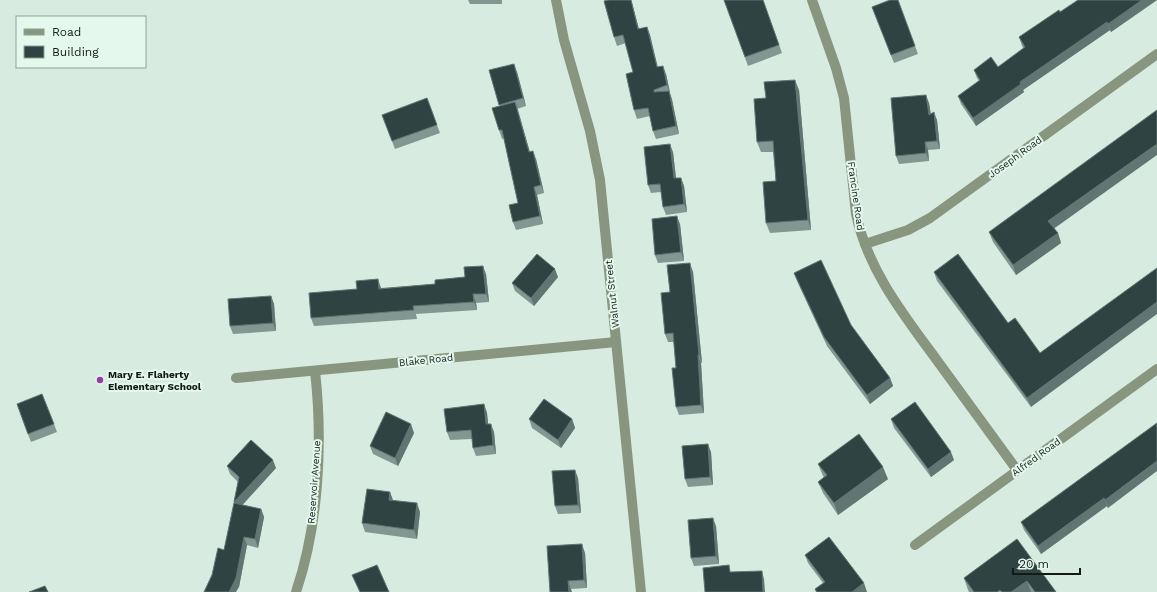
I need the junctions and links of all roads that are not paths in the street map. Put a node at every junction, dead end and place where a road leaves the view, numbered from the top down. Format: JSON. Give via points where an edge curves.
{"nodes":[{"id":1,"x":556,"y":0,"type":"edge"},
{"id":2,"x":812,"y":0,"type":"edge"},
{"id":3,"x":1157,"y":54,"type":"edge"},
{"id":4,"x":865,"y":244,"type":"junction"},
{"id":5,"x":616,"y":342,"type":"junction"},
{"id":6,"x":1157,"y":369,"type":"edge"},
{"id":7,"x":316,"y":371,"type":"junction"},
{"id":8,"x":236,"y":378,"type":"dead end"},
{"id":9,"x":1017,"y":470,"type":"junction"},
{"id":10,"x":915,"y":545,"type":"dead end"},
{"id":11,"x":296,"y":592,"type":"edge"},
{"id":12,"x":641,"y":592,"type":"edge"}],
"edges":[{"from":1,"to":5,"type":"street","name":"Walnut Street","via":[[560,25],[597,163]]},
{"from":2,"to":4,"type":"street","name":"Francine Road","via":[[844,98],[856,214]]},
{"from":3,"to":4,"type":"street","name":"Joseph Road","via":[[930,218],[908,230]]},
{"from":4,"to":9,"type":"street","name":"Francine Road","via":[[893,300]]},
{"from":5,"to":7,"type":"street","name":"Blake Road"},
{"from":5,"to":12,"type":"street","name":"Walnut Street"},
{"from":6,"to":9,"type":"street","name":"Alfred Road"},
{"from":7,"to":8,"type":"street","name":"Blake Road"},
{"from":7,"to":11,"type":"street","name":"Reservoir Avenue","via":[[318,416],[315,496],[311,532]]},
{"from":9,"to":10,"type":"street","name":"Alfred Road"}]}
